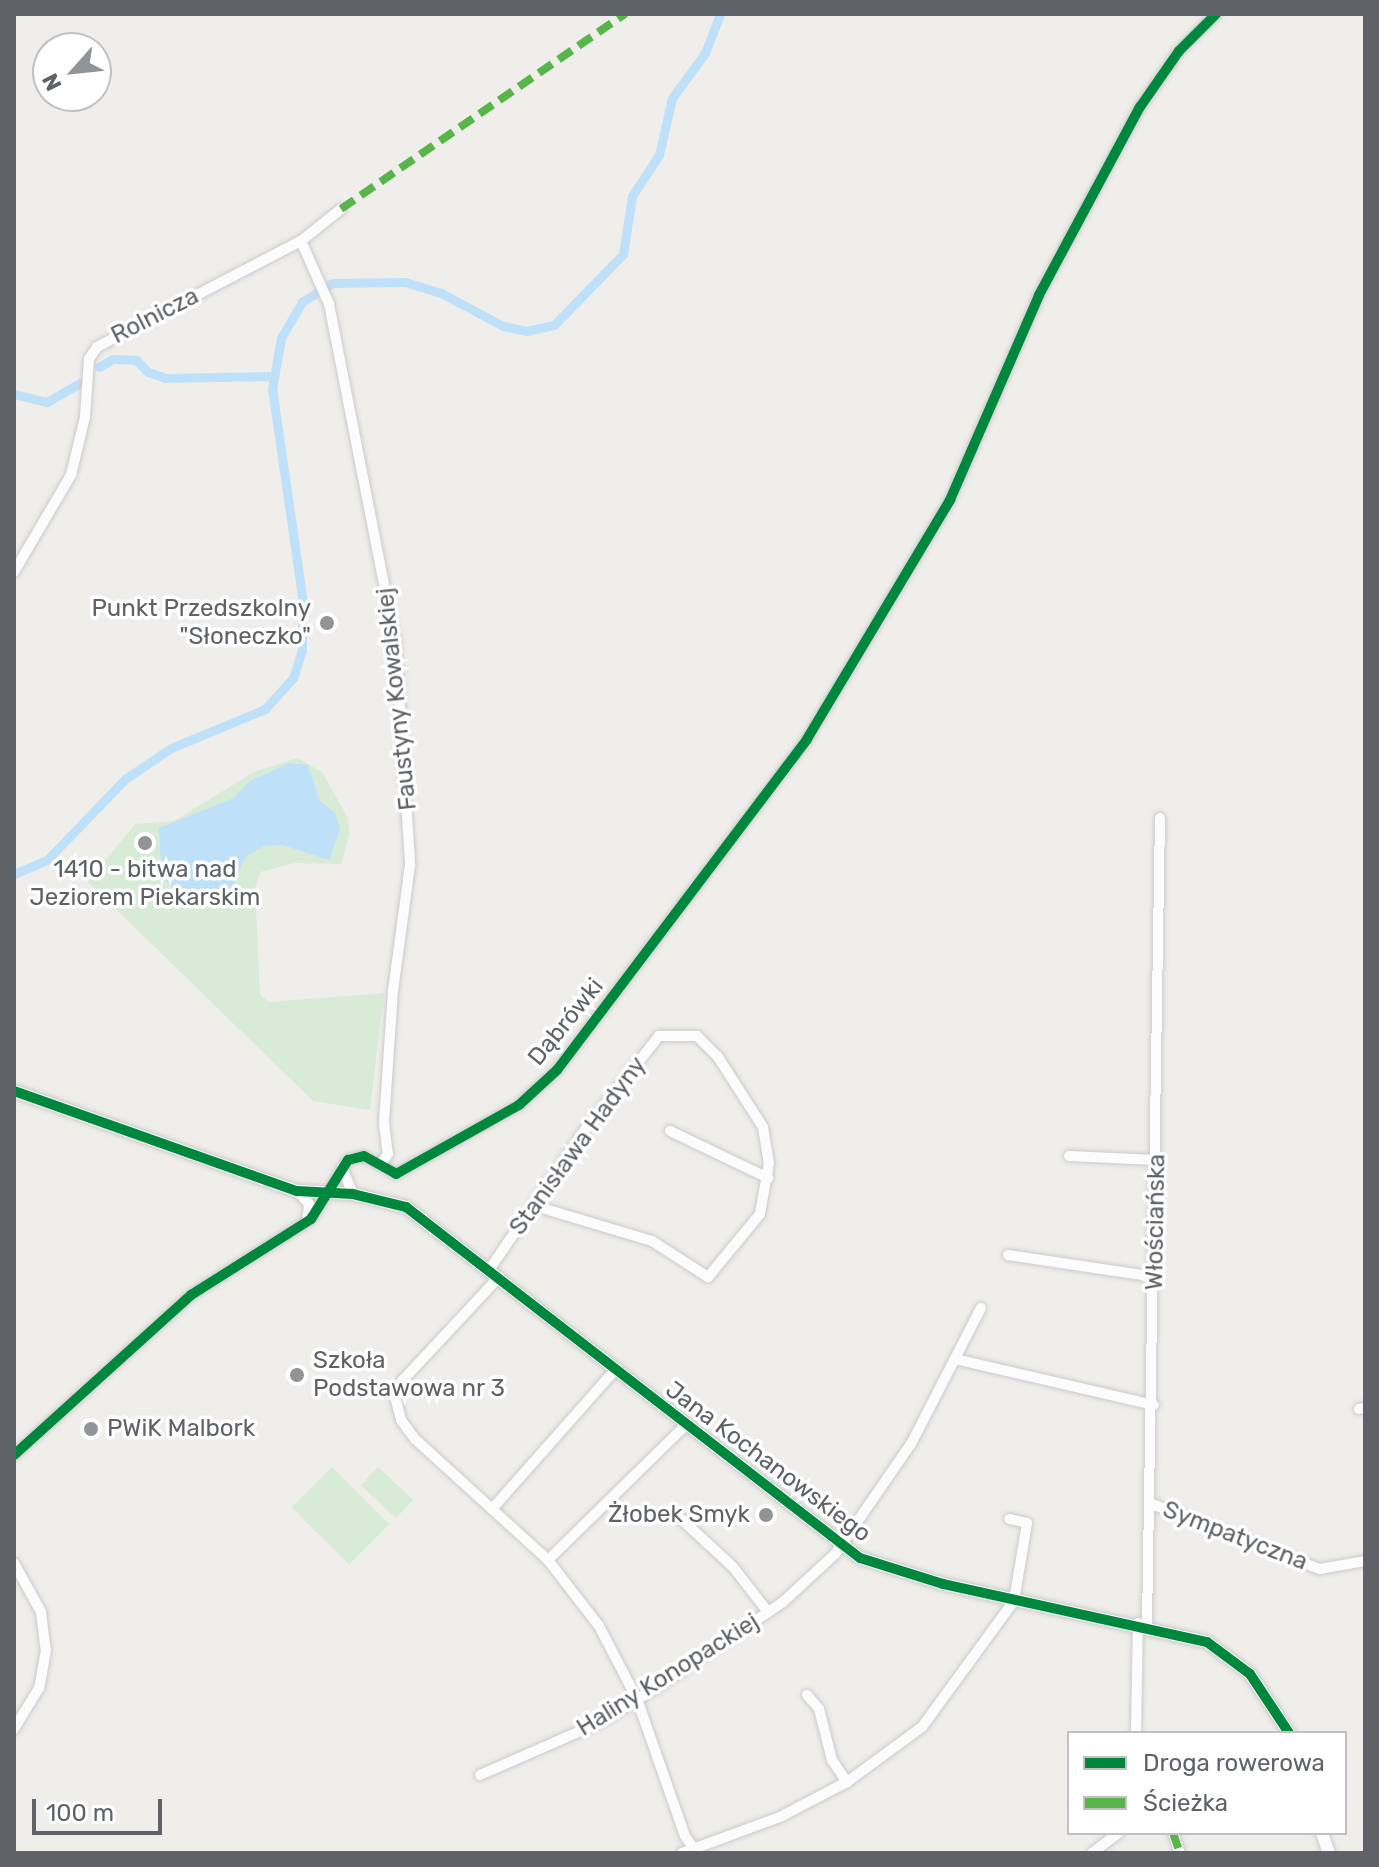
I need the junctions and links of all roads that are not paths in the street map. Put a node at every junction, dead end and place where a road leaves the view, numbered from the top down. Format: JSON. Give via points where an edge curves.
{"nodes":[{"id":1,"x":1216,"y":14,"type":"edge"},
{"id":2,"x":341,"y":209,"type":"dead end"},
{"id":3,"x":301,"y":241,"type":"junction"},
{"id":4,"x":14,"y":572,"type":"edge"},
{"id":5,"x":1160,"y":818,"type":"dead end"},
{"id":6,"x":14,"y":1091,"type":"edge"},
{"id":7,"x":670,"y":1131,"type":"dead end"},
{"id":8,"x":1069,"y":1156,"type":"dead end"},
{"id":9,"x":1156,"y":1160,"type":"junction"},
{"id":10,"x":380,"y":1165,"type":"junction"},
{"id":11,"x":342,"y":1168,"type":"junction"},
{"id":12,"x":768,"y":1178,"type":"junction"},
{"id":13,"x":291,"y":1189,"type":"junction"},
{"id":14,"x":326,"y":1194,"type":"junction"},
{"id":15,"x":353,"y":1194,"type":"junction"},
{"id":16,"x":535,"y":1206,"type":"junction"},
{"id":17,"x":307,"y":1222,"type":"junction"},
{"id":18,"x":1008,"y":1255,"type":"dead end"},
{"id":19,"x":494,"y":1273,"type":"junction"},
{"id":20,"x":1155,"y":1277,"type":"junction"},
{"id":21,"x":981,"y":1308,"type":"dead end"},
{"id":22,"x":955,"y":1359,"type":"junction"},
{"id":23,"x":615,"y":1370,"type":"junction"},
{"id":24,"x":1154,"y":1405,"type":"junction"},
{"id":25,"x":687,"y":1424,"type":"junction"},
{"id":26,"x":14,"y":1455,"type":"edge"},
{"id":27,"x":1152,"y":1504,"type":"junction"},
{"id":28,"x":492,"y":1509,"type":"junction"},
{"id":29,"x":679,"y":1517,"type":"dead end"},
{"id":30,"x":1009,"y":1519,"type":"dead end"},
{"id":31,"x":842,"y":1545,"type":"junction"},
{"id":32,"x":548,"y":1560,"type":"junction"},
{"id":33,"x":1365,"y":1561,"type":"edge"},
{"id":34,"x":14,"y":1563,"type":"edge"},
{"id":35,"x":1014,"y":1601,"type":"junction"},
{"id":36,"x":768,"y":1612,"type":"junction"},
{"id":37,"x":1143,"y":1624,"type":"junction"},
{"id":38,"x":807,"y":1695,"type":"dead end"},
{"id":39,"x":637,"y":1699,"type":"junction"},
{"id":40,"x":14,"y":1729,"type":"edge"},
{"id":41,"x":1136,"y":1731,"type":"edge"},
{"id":42,"x":1288,"y":1731,"type":"edge"},
{"id":43,"x":480,"y":1775,"type":"dead end"},
{"id":44,"x":847,"y":1782,"type":"junction"},
{"id":45,"x":1116,"y":1835,"type":"edge"},
{"id":46,"x":695,"y":1851,"type":"edge"},
{"id":47,"x":682,"y":1853,"type":"edge"},
{"id":48,"x":1092,"y":1853,"type":"edge"}],
"edges":[{"from":1,"to":10,"type":"street","name":"Dąbrówki","via":[[1179,51],[1140,107],[1039,295],[950,500],[807,739],[557,1070],[519,1105],[399,1173],[389,1174]]},
{"from":2,"to":3,"type":"street","name":"Rolnicza"},
{"from":3,"to":4,"type":"street","name":"Rolnicza","via":[[97,347],[89,359],[85,417],[74,466]]},
{"from":3,"to":10,"type":"street","name":"Faustyny Kowalskiej","via":[[325,293],[388,593],[410,831],[393,990],[384,1123],[388,1154]]},
{"from":5,"to":9,"type":"street","name":"Włościańska"},
{"from":6,"to":13,"type":"street"},
{"from":7,"to":12,"type":"street"},
{"from":8,"to":9,"type":"street"},
{"from":9,"to":20,"type":"street","name":"Włościańska"},
{"from":10,"to":11,"type":"street","via":[[360,1155]]},
{"from":11,"to":14,"type":"street"},
{"from":11,"to":15,"type":"street"},
{"from":12,"to":16,"type":"street","via":[[760,1214],[708,1277],[652,1241]]},
{"from":12,"to":16,"type":"street","name":"Stanisława Hadyny","via":[[763,1127],[752,1106],[708,1045],[697,1036],[675,1033],[659,1036],[620,1083]]},
{"from":13,"to":14,"type":"street","name":"Jana Kochanowskiego"},
{"from":13,"to":17,"type":"street","via":[[309,1204]]},
{"from":14,"to":15,"type":"street","name":"Jana Kochanowskiego"},
{"from":14,"to":17,"type":"street"},
{"from":15,"to":19,"type":"street","name":"Jana Kochanowskiego","via":[[397,1203]]},
{"from":16,"to":19,"type":"street","name":"Stanisława Hadyny"},
{"from":17,"to":26,"type":"street","via":[[191,1295]]},
{"from":18,"to":20,"type":"street"},
{"from":19,"to":23,"type":"street","name":"Jana Kochanowskiego"},
{"from":19,"to":28,"type":"street","name":"Stanisława Hadyny","via":[[402,1381],[395,1397],[401,1420],[415,1439]]},
{"from":20,"to":24,"type":"street","name":"Włościańska"},
{"from":21,"to":22,"type":"street","name":"Haliny Konopackiej"},
{"from":22,"to":24,"type":"street"},
{"from":22,"to":31,"type":"street","name":"Haliny Konopackiej"},
{"from":23,"to":25,"type":"street","name":"Jana Kochanowskiego"},
{"from":23,"to":28,"type":"street"},
{"from":24,"to":27,"type":"street","name":"Włościańska"},
{"from":25,"to":31,"type":"street","name":"Jana Kochanowskiego"},
{"from":25,"to":32,"type":"street"},
{"from":27,"to":33,"type":"street","name":"Sympatyczna","via":[[1320,1569]]},
{"from":27,"to":37,"type":"street","name":"Włościańska"},
{"from":28,"to":32,"type":"street","name":"Stanisława Hadyny"},
{"from":29,"to":36,"type":"street","name":"Haliny Konopackiej","via":[[733,1567]]},
{"from":30,"to":35,"type":"street","via":[[1027,1523]]},
{"from":31,"to":35,"type":"street","name":"Jana Kochanowskiego","via":[[887,1571]]},
{"from":31,"to":36,"type":"street","name":"Haliny Konopackiej"},
{"from":32,"to":39,"type":"street","name":"Stanisława Hadyny","via":[[599,1626]]},
{"from":34,"to":40,"type":"street","via":[[41,1612],[46,1650],[39,1688]]},
{"from":35,"to":37,"type":"street","name":"Jana Kochanowskiego"},
{"from":35,"to":44,"type":"street","via":[[922,1727]]},
{"from":36,"to":39,"type":"street","name":"Haliny Konopackiej"},
{"from":37,"to":41,"type":"street","name":"Włościańska"},
{"from":37,"to":42,"type":"street","name":"Jana Kochanowskiego","via":[[1207,1642],[1238,1662]]},
{"from":38,"to":44,"type":"street","via":[[819,1709],[832,1760]]},
{"from":39,"to":43,"type":"street","name":"Haliny Konopackiej","via":[[599,1723]]},
{"from":39,"to":46,"type":"street","name":"Stanisława Hadyny"},
{"from":44,"to":46,"type":"street","via":[[780,1817]]},
{"from":45,"to":48,"type":"street"},
{"from":46,"to":47,"type":"street"}]}
